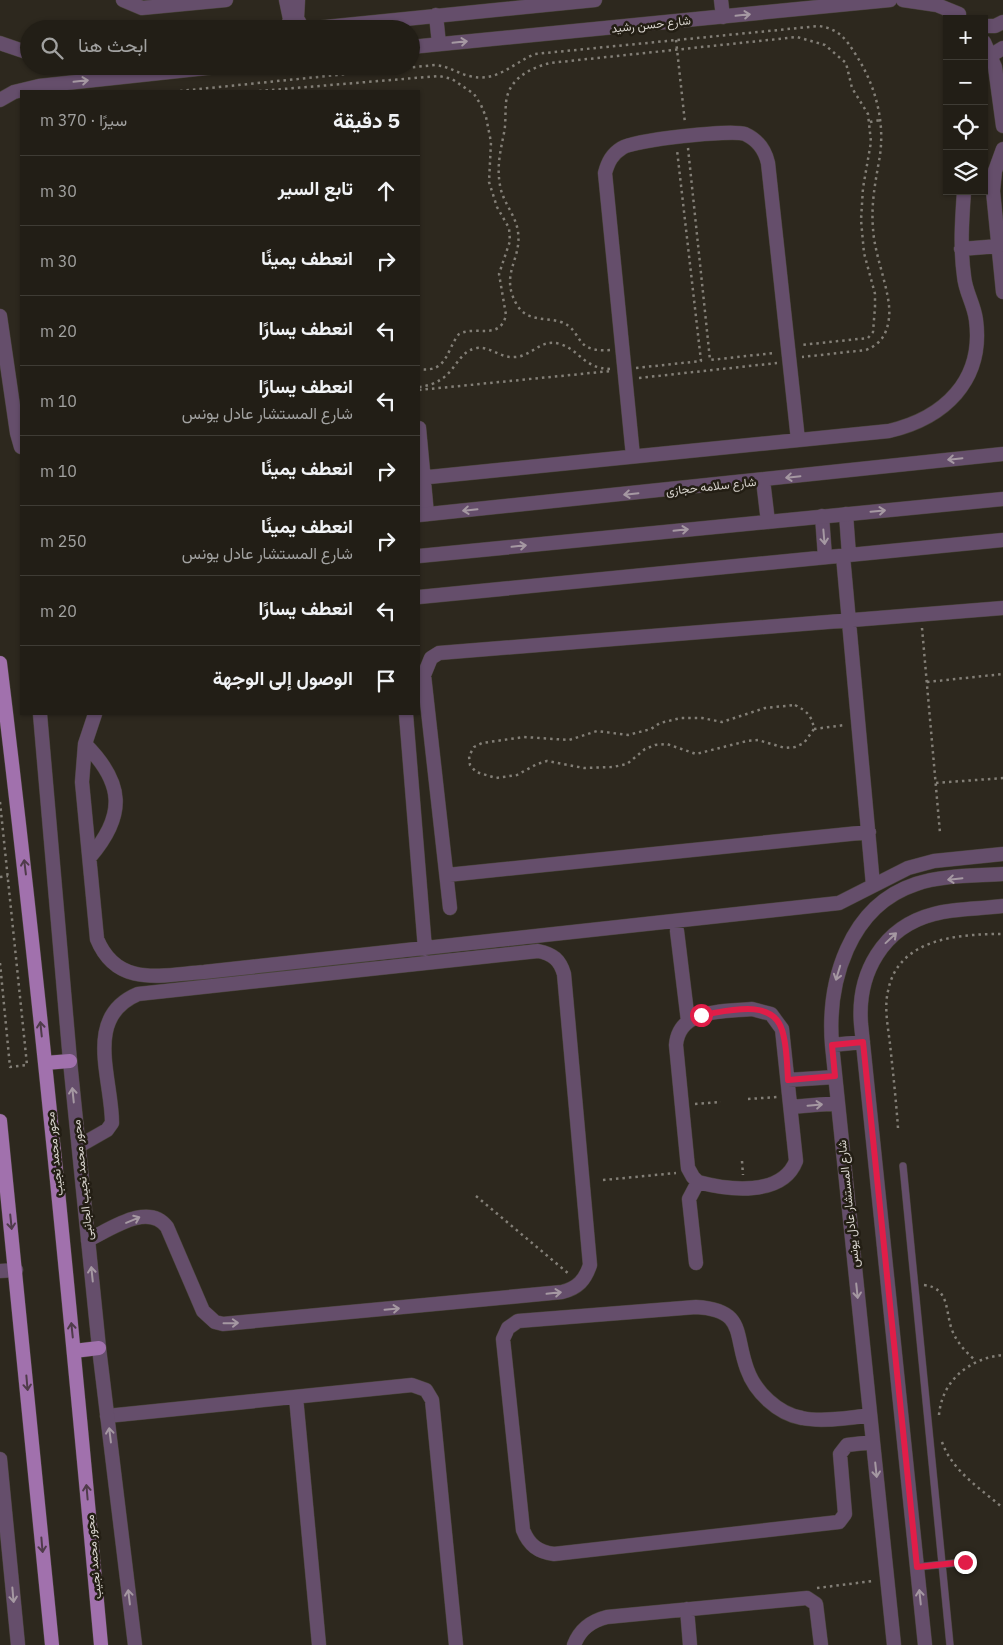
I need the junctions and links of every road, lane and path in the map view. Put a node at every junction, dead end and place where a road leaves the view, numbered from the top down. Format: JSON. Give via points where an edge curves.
{"nodes":[{"id":1,"x":123,"y":0,"type":"edge"},
{"id":2,"x":226,"y":0,"type":"edge"},
{"id":3,"x":286,"y":0,"type":"edge"},
{"id":4,"x":298,"y":0,"type":"edge"},
{"id":5,"x":595,"y":0,"type":"edge"},
{"id":6,"x":722,"y":0,"type":"edge"},
{"id":7,"x":890,"y":0,"type":"edge"},
{"id":8,"x":903,"y":0,"type":"edge"},
{"id":9,"x":951,"y":0,"type":"edge"},
{"id":10,"x":562,"y":2,"type":"edge"},
{"id":11,"x":436,"y":15,"type":"junction"},
{"id":12,"x":960,"y":15,"type":"edge"},
{"id":13,"x":961,"y":15,"type":"edge"},
{"id":14,"x":723,"y":17,"type":"junction"},
{"id":15,"x":289,"y":20,"type":"edge"},
{"id":16,"x":299,"y":20,"type":"edge"},
{"id":17,"x":389,"y":20,"type":"edge"},
{"id":18,"x":1003,"y":22,"type":"edge"},
{"id":19,"x":988,"y":25,"type":"edge"},
{"id":20,"x":676,"y":40,"type":"dead end"},
{"id":21,"x":0,"y":43,"type":"edge"},
{"id":22,"x":439,"y":44,"type":"junction"},
{"id":23,"x":420,"y":46,"type":"edge"},
{"id":24,"x":1003,"y":48,"type":"edge"},
{"id":25,"x":20,"y":50,"type":"edge"},
{"id":26,"x":677,"y":50,"type":"junction"},
{"id":27,"x":988,"y":51,"type":"edge"},
{"id":28,"x":990,"y":56,"type":"junction"},
{"id":29,"x":420,"y":67,"type":"edge"},
{"id":30,"x":454,"y":69,"type":"dead end"},
{"id":31,"x":124,"y":75,"type":"edge"},
{"id":32,"x":337,"y":75,"type":"edge"},
{"id":33,"x":303,"y":87,"type":"junction"},
{"id":34,"x":22,"y":90,"type":"edge"},
{"id":35,"x":190,"y":90,"type":"edge"},
{"id":36,"x":270,"y":90,"type":"edge"},
{"id":37,"x":304,"y":90,"type":"edge"},
{"id":38,"x":20,"y":91,"type":"edge"},
{"id":39,"x":0,"y":100,"type":"edge"},
{"id":40,"x":880,"y":120,"type":"dead end"},
{"id":41,"x":870,"y":122,"type":"junction"},
{"id":42,"x":1003,"y":126,"type":"edge"},
{"id":43,"x":681,"y":138,"type":"junction"},
{"id":44,"x":1003,"y":148,"type":"edge"},
{"id":45,"x":964,"y":195,"type":"edge"},
{"id":46,"x":999,"y":246,"type":"junction"},
{"id":47,"x":960,"y":249,"type":"junction"},
{"id":48,"x":1003,"y":292,"type":"edge"},
{"id":49,"x":0,"y":316,"type":"edge"},
{"id":50,"x":622,"y":349,"type":"junction"},
{"id":51,"x":788,"y":353,"type":"junction"},
{"id":52,"x":420,"y":369,"type":"edge"},
{"id":53,"x":624,"y":375,"type":"junction"},
{"id":54,"x":420,"y":388,"type":"edge"},
{"id":55,"x":420,"y":388,"type":"edge"},
{"id":56,"x":798,"y":440,"type":"junction"},
{"id":57,"x":20,"y":444,"type":"edge"},
{"id":58,"x":420,"y":453,"type":"edge"},
{"id":59,"x":1003,"y":454,"type":"edge"},
{"id":60,"x":633,"y":456,"type":"junction"},
{"id":61,"x":421,"y":478,"type":"edge"},
{"id":62,"x":764,"y":480,"type":"junction"},
{"id":63,"x":1003,"y":499,"type":"edge"},
{"id":64,"x":423,"y":514,"type":"edge"},
{"id":65,"x":846,"y":514,"type":"junction"},
{"id":66,"x":822,"y":516,"type":"junction"},
{"id":67,"x":768,"y":522,"type":"junction"},
{"id":68,"x":1003,"y":540,"type":"edge"},
{"id":69,"x":420,"y":556,"type":"edge"},
{"id":70,"x":846,"y":556,"type":"junction"},
{"id":71,"x":825,"y":557,"type":"junction"},
{"id":72,"x":420,"y":597,"type":"edge"},
{"id":73,"x":1003,"y":608,"type":"edge"},
{"id":74,"x":921,"y":616,"type":"junction"},
{"id":75,"x":849,"y":621,"type":"junction"},
{"id":76,"x":0,"y":663,"type":"edge"},
{"id":77,"x":1003,"y":674,"type":"edge"},
{"id":78,"x":927,"y":682,"type":"junction"},
{"id":79,"x":40,"y":715,"type":"edge"},
{"id":80,"x":95,"y":715,"type":"edge"},
{"id":81,"x":406,"y":715,"type":"edge"},
{"id":82,"x":859,"y":723,"type":"junction"},
{"id":83,"x":814,"y":729,"type":"junction"},
{"id":84,"x":85,"y":744,"type":"junction"},
{"id":85,"x":1003,"y":778,"type":"edge"},
{"id":86,"x":936,"y":783,"type":"junction"},
{"id":87,"x":0,"y":802,"type":"edge"},
{"id":88,"x":869,"y":832,"type":"junction"},
{"id":89,"x":940,"y":833,"type":"dead end"},
{"id":90,"x":1003,"y":854,"type":"edge"},
{"id":91,"x":90,"y":857,"type":"junction"},
{"id":92,"x":1003,"y":874,"type":"edge"},
{"id":93,"x":447,"y":875,"type":"junction"},
{"id":94,"x":873,"y":885,"type":"junction"},
{"id":95,"x":1003,"y":906,"type":"edge"},
{"id":96,"x":450,"y":908,"type":"dead end"},
{"id":97,"x":678,"y":931,"type":"dead end"},
{"id":98,"x":1003,"y":934,"type":"edge"},
{"id":99,"x":425,"y":949,"type":"junction"},
{"id":100,"x":0,"y":963,"type":"edge"},
{"id":101,"x":688,"y":1021,"type":"junction"},
{"id":102,"x":863,"y":1042,"type":"junction"},
{"id":103,"x":832,"y":1045,"type":"junction"},
{"id":104,"x":70,"y":1061,"type":"junction"},
{"id":105,"x":45,"y":1063,"type":"junction"},
{"id":106,"x":28,"y":1065,"type":"junction"},
{"id":107,"x":835,"y":1076,"type":"junction"},
{"id":108,"x":788,"y":1080,"type":"junction"},
{"id":109,"x":748,"y":1100,"type":"dead end"},
{"id":110,"x":721,"y":1102,"type":"dead end"},
{"id":111,"x":791,"y":1102,"type":"junction"},
{"id":112,"x":838,"y":1103,"type":"junction"},
{"id":113,"x":682,"y":1105,"type":"junction"},
{"id":114,"x":0,"y":1121,"type":"edge"},
{"id":115,"x":898,"y":1128,"type":"dead end"},
{"id":116,"x":79,"y":1146,"type":"junction"},
{"id":117,"x":903,"y":1166,"type":"dead end"},
{"id":118,"x":693,"y":1177,"type":"junction"},
{"id":119,"x":603,"y":1180,"type":"dead end"},
{"id":120,"x":476,"y":1196,"type":"dead end"},
{"id":121,"x":88,"y":1240,"type":"junction"},
{"id":122,"x":696,"y":1263,"type":"dead end"},
{"id":123,"x":16,"y":1270,"type":"junction"},
{"id":124,"x":0,"y":1272,"type":"edge"},
{"id":125,"x":581,"y":1283,"type":"junction"},
{"id":126,"x":915,"y":1284,"type":"junction"},
{"id":127,"x":99,"y":1348,"type":"junction"},
{"id":128,"x":74,"y":1351,"type":"junction"},
{"id":129,"x":1003,"y":1354,"type":"edge"},
{"id":130,"x":976,"y":1361,"type":"junction"},
{"id":131,"x":296,"y":1397,"type":"junction"},
{"id":132,"x":870,"y":1415,"type":"junction"},
{"id":133,"x":107,"y":1416,"type":"junction"},
{"id":134,"x":939,"y":1420,"type":"dead end"},
{"id":135,"x":940,"y":1436,"type":"dead end"},
{"id":136,"x":873,"y":1442,"type":"junction"},
{"id":137,"x":0,"y":1464,"type":"edge"},
{"id":138,"x":1003,"y":1508,"type":"edge"},
{"id":139,"x":965,"y":1562,"type":"dead end"},
{"id":140,"x":942,"y":1564,"type":"junction"},
{"id":141,"x":917,"y":1567,"type":"junction"},
{"id":142,"x":887,"y":1580,"type":"junction"},
{"id":143,"x":807,"y":1598,"type":"junction"},
{"id":144,"x":687,"y":1610,"type":"junction"},
{"id":145,"x":18,"y":1645,"type":"edge"},
{"id":146,"x":52,"y":1645,"type":"edge"},
{"id":147,"x":101,"y":1645,"type":"edge"},
{"id":148,"x":134,"y":1645,"type":"edge"},
{"id":149,"x":319,"y":1645,"type":"edge"},
{"id":150,"x":456,"y":1645,"type":"edge"},
{"id":151,"x":574,"y":1645,"type":"edge"},
{"id":152,"x":690,"y":1645,"type":"edge"},
{"id":153,"x":821,"y":1645,"type":"edge"},
{"id":154,"x":894,"y":1645,"type":"edge"},
{"id":155,"x":925,"y":1645,"type":"edge"},
{"id":156,"x":950,"y":1645,"type":"edge"}],
"edges":[{"from":1,"to":2,"type":"street","via":[[142,8]]},
{"from":3,"to":15,"type":"street"},
{"from":4,"to":16,"type":"street"},
{"from":5,"to":10,"type":"street"},
{"from":6,"to":14,"type":"street"},
{"from":14,"to":7,"type":"street","name":"شارع حسن رشيد","one_way":true},
{"from":8,"to":12,"type":"street","via":[[937,5]]},
{"from":9,"to":13,"type":"street"},
{"from":10,"to":11,"type":"street"},
{"from":11,"to":17,"type":"street"},
{"from":11,"to":22,"type":"street"},
{"from":22,"to":14,"type":"street","name":"شارع حسن رشيد","one_way":true},
{"from":18,"to":19,"type":"street"},
{"from":20,"to":26,"type":"path"},
{"from":21,"to":25,"type":"street"},
{"from":22,"to":23,"type":"street","name":"شارع حسن رشيد"},
{"from":24,"to":28,"type":"street"},
{"from":26,"to":41,"type":"path","via":[[797,37],[811,40],[836,53],[846,63],[852,88],[862,101]]},
{"from":26,"to":43,"type":"path"},
{"from":26,"to":50,"type":"path","via":[[535,66],[522,74],[506,100],[498,168],[502,192],[518,230],[519,243],[510,277],[513,298],[528,315],[568,326],[578,341],[591,349]]},
{"from":27,"to":28,"type":"street"},
{"from":28,"to":42,"type":"street","via":[[995,67]]},
{"from":29,"to":30,"type":"path"},
{"from":34,"to":31,"type":"street","one_way":true},
{"from":32,"to":35,"type":"path"},
{"from":33,"to":36,"type":"path"},
{"from":33,"to":37,"type":"path"},
{"from":33,"to":52,"type":"path","via":[[439,76],[464,85],[482,105],[491,142],[488,169],[492,195],[509,228],[510,241],[499,274],[505,322],[489,332],[470,330],[459,334],[447,358],[438,366]]},
{"from":39,"to":38,"type":"street","one_way":true},
{"from":40,"to":41,"type":"path"},
{"from":41,"to":51,"type":"path","via":[[871,142],[863,188],[862,220],[864,253],[875,294],[872,332],[864,340]]},
{"from":43,"to":50,"type":"street","via":[[623,147],[608,162],[604,173]]},
{"from":43,"to":51,"type":"street","via":[[734,132],[753,139],[766,154]]},
{"from":43,"to":51,"type":"path","via":[[710,360]]},
{"from":43,"to":53,"type":"path","via":[[701,360]]},
{"from":44,"to":46,"type":"street","via":[[993,180]]},
{"from":45,"to":47,"type":"street"},
{"from":46,"to":47,"type":"street"},
{"from":46,"to":48,"type":"street"},
{"from":47,"to":56,"type":"street","via":[[977,335],[968,376],[954,396],[936,414],[913,425]]},
{"from":49,"to":57,"type":"street"},
{"from":50,"to":53,"type":"street"},
{"from":51,"to":53,"type":"path"},
{"from":51,"to":56,"type":"street"},
{"from":53,"to":54,"type":"path","via":[[592,366],[560,344],[541,344],[527,356],[513,358],[486,348],[476,348],[460,358],[441,380]]},
{"from":53,"to":55,"type":"path"},
{"from":53,"to":60,"type":"street"},
{"from":56,"to":60,"type":"street"},
{"from":58,"to":61,"type":"street"},
{"from":59,"to":62,"type":"street","name":"شارع سلامه حجازى","one_way":true},
{"from":60,"to":61,"type":"street"},
{"from":61,"to":64,"type":"street"},
{"from":62,"to":64,"type":"street","name":"شارع سلامه حجازى","one_way":true},
{"from":62,"to":67,"type":"street"},
{"from":65,"to":63,"type":"street","one_way":true},
{"from":65,"to":66,"type":"street"},
{"from":65,"to":70,"type":"street"},
{"from":66,"to":67,"type":"street"},
{"from":66,"to":71,"type":"street","one_way":true},
{"from":69,"to":67,"type":"street","one_way":true},
{"from":68,"to":70,"type":"street"},
{"from":70,"to":71,"type":"street"},
{"from":70,"to":75,"type":"street"},
{"from":71,"to":72,"type":"street"},
{"from":73,"to":74,"type":"street"},
{"from":74,"to":75,"type":"street"},
{"from":74,"to":78,"type":"path"},
{"from":75,"to":82,"type":"street"},
{"from":75,"to":93,"type":"street","via":[[439,653],[432,658],[424,675]]},
{"from":105,"to":76,"type":"main road","name":"محور محمد نجيب","one_way":true},
{"from":77,"to":78,"type":"path"},
{"from":78,"to":86,"type":"path"},
{"from":79,"to":104,"type":"street","name":"محور محمد نجيب الجانبى"},
{"from":80,"to":84,"type":"street"},
{"from":81,"to":99,"type":"street"},
{"from":82,"to":83,"type":"path"},
{"from":82,"to":88,"type":"street"},
{"from":83,"to":83,"type":"path","via":[[812,718],[795,705],[765,708],[722,722],[681,718],[628,734],[597,731],[569,740],[524,737],[482,743],[469,756],[470,765],[476,772],[496,778],[517,776],[548,761],[584,768],[613,767],[627,764],[655,744],[667,744],[696,754],[758,740],[790,748],[804,743]]},
{"from":84,"to":91,"type":"street","via":[[82,782]]},
{"from":84,"to":91,"type":"street","via":[[103,762],[114,786],[115,812],[107,837]]},
{"from":85,"to":86,"type":"path"},
{"from":86,"to":89,"type":"path"},
{"from":87,"to":106,"type":"path"},
{"from":88,"to":93,"type":"street"},
{"from":88,"to":94,"type":"street"},
{"from":90,"to":94,"type":"street","via":[[934,861],[908,868]]},
{"from":91,"to":99,"type":"street","via":[[97,939],[113,964],[131,974],[204,972]]},
{"from":92,"to":103,"type":"street","name":"شارع المستشار عادل يونس","one_way":true,"via":[[918,883],[890,896],[878,906],[848,947],[838,970],[831,1011]]},
{"from":93,"to":96,"type":"street"},
{"from":94,"to":99,"type":"street","via":[[839,903]]},
{"from":102,"to":95,"type":"street","one_way":true,"via":[[862,992],[874,958],[886,942],[917,919],[936,913]]},
{"from":97,"to":101,"type":"street"},
{"from":98,"to":115,"type":"path","via":[[965,935],[925,944],[914,950],[897,968],[886,1004]]},
{"from":100,"to":106,"type":"path","via":[[10,1067]]},
{"from":101,"to":108,"type":"street","via":[[701,1015],[752,1009],[771,1014],[782,1029]]},
{"from":101,"to":113,"type":"street","via":[[679,1032],[676,1045]]},
{"from":102,"to":103,"type":"street"},
{"from":102,"to":141,"type":"street"},
{"from":103,"to":107,"type":"street","name":"شارع المستشار عادل يونس"},
{"from":104,"to":105,"type":"main road"},
{"from":116,"to":104,"type":"street","name":"محور محمد نجيب الجانبى","one_way":true},
{"from":105,"to":106,"type":"path"},
{"from":128,"to":105,"type":"main road","name":"محور محمد نجيب","one_way":true},
{"from":107,"to":108,"type":"street"},
{"from":107,"to":112,"type":"street","name":"شارع المستشار عادل يونس"},
{"from":108,"to":111,"type":"street"},
{"from":109,"to":111,"type":"path"},
{"from":110,"to":113,"type":"path"},
{"from":111,"to":112,"type":"street","one_way":true},
{"from":111,"to":118,"type":"street","via":[[796,1161],[785,1178],[776,1183],[724,1187]]},
{"from":112,"to":132,"type":"street","name":"شارع المستشار عادل يونس","one_way":true},
{"from":113,"to":118,"type":"street"},
{"from":114,"to":123,"type":"main road","one_way":true},
{"from":116,"to":121,"type":"street","name":"محور محمد نجيب الجانبى"},
{"from":116,"to":125,"type":"street","via":[[107,1130],[112,1123],[104,1036],[115,1010],[128,998],[138,994],[548,952],[562,965],[564,974],[590,1265]]},
{"from":117,"to":126,"type":"lane"},
{"from":118,"to":119,"type":"path"},
{"from":118,"to":122,"type":"street","via":[[689,1199]]},
{"from":120,"to":125,"type":"path"},
{"from":121,"to":125,"type":"street","one_way":true,"via":[[141,1216],[159,1219],[167,1227],[203,1311],[215,1322],[223,1324],[562,1292]]},
{"from":127,"to":121,"type":"street","name":"محور محمد نجيب الجانبى","one_way":true},
{"from":123,"to":124,"type":"street"},
{"from":123,"to":146,"type":"main road","one_way":true},
{"from":126,"to":130,"type":"path","via":[[930,1286],[943,1294],[953,1332],[966,1353]]},
{"from":126,"to":140,"type":"lane"},
{"from":127,"to":128,"type":"main road"},
{"from":127,"to":133,"type":"street","name":"محور محمد نجيب الجانبى"},
{"from":147,"to":128,"type":"main road","name":"محور محمد نجيب","one_way":true},
{"from":129,"to":130,"type":"path"},
{"from":130,"to":134,"type":"path","via":[[951,1382]]},
{"from":131,"to":133,"type":"street"},
{"from":131,"to":149,"type":"street"},
{"from":131,"to":150,"type":"street","via":[[412,1385],[420,1386],[429,1394]]},
{"from":132,"to":136,"type":"street","name":"شارع المستشار عادل يونس"},
{"from":132,"to":136,"type":"street","via":[[801,1418],[778,1408],[759,1391],[747,1369],[738,1329],[728,1315],[713,1308],[518,1321],[508,1328],[503,1340],[523,1530],[531,1544],[544,1553],[838,1522],[844,1514],[840,1454],[847,1445]]},
{"from":148,"to":133,"type":"street","name":"محور محمد نجيب الجانبى","one_way":true},
{"from":135,"to":138,"type":"path","via":[[955,1465]]},
{"from":136,"to":142,"type":"street","name":"شارع المستشار عادل يونس","one_way":true},
{"from":137,"to":145,"type":"street","one_way":true},
{"from":139,"to":140,"type":"lane"},
{"from":140,"to":141,"type":"lane"},
{"from":140,"to":156,"type":"lane"},
{"from":155,"to":141,"type":"street","one_way":true},
{"from":142,"to":143,"type":"path","via":[[818,1587]]},
{"from":142,"to":154,"type":"street","name":"شارع المستشار عادل يونس"},
{"from":143,"to":144,"type":"street"},
{"from":143,"to":153,"type":"street","via":[[816,1604]]},
{"from":144,"to":151,"type":"street","via":[[596,1620],[579,1634]]},
{"from":144,"to":152,"type":"street"}]}
